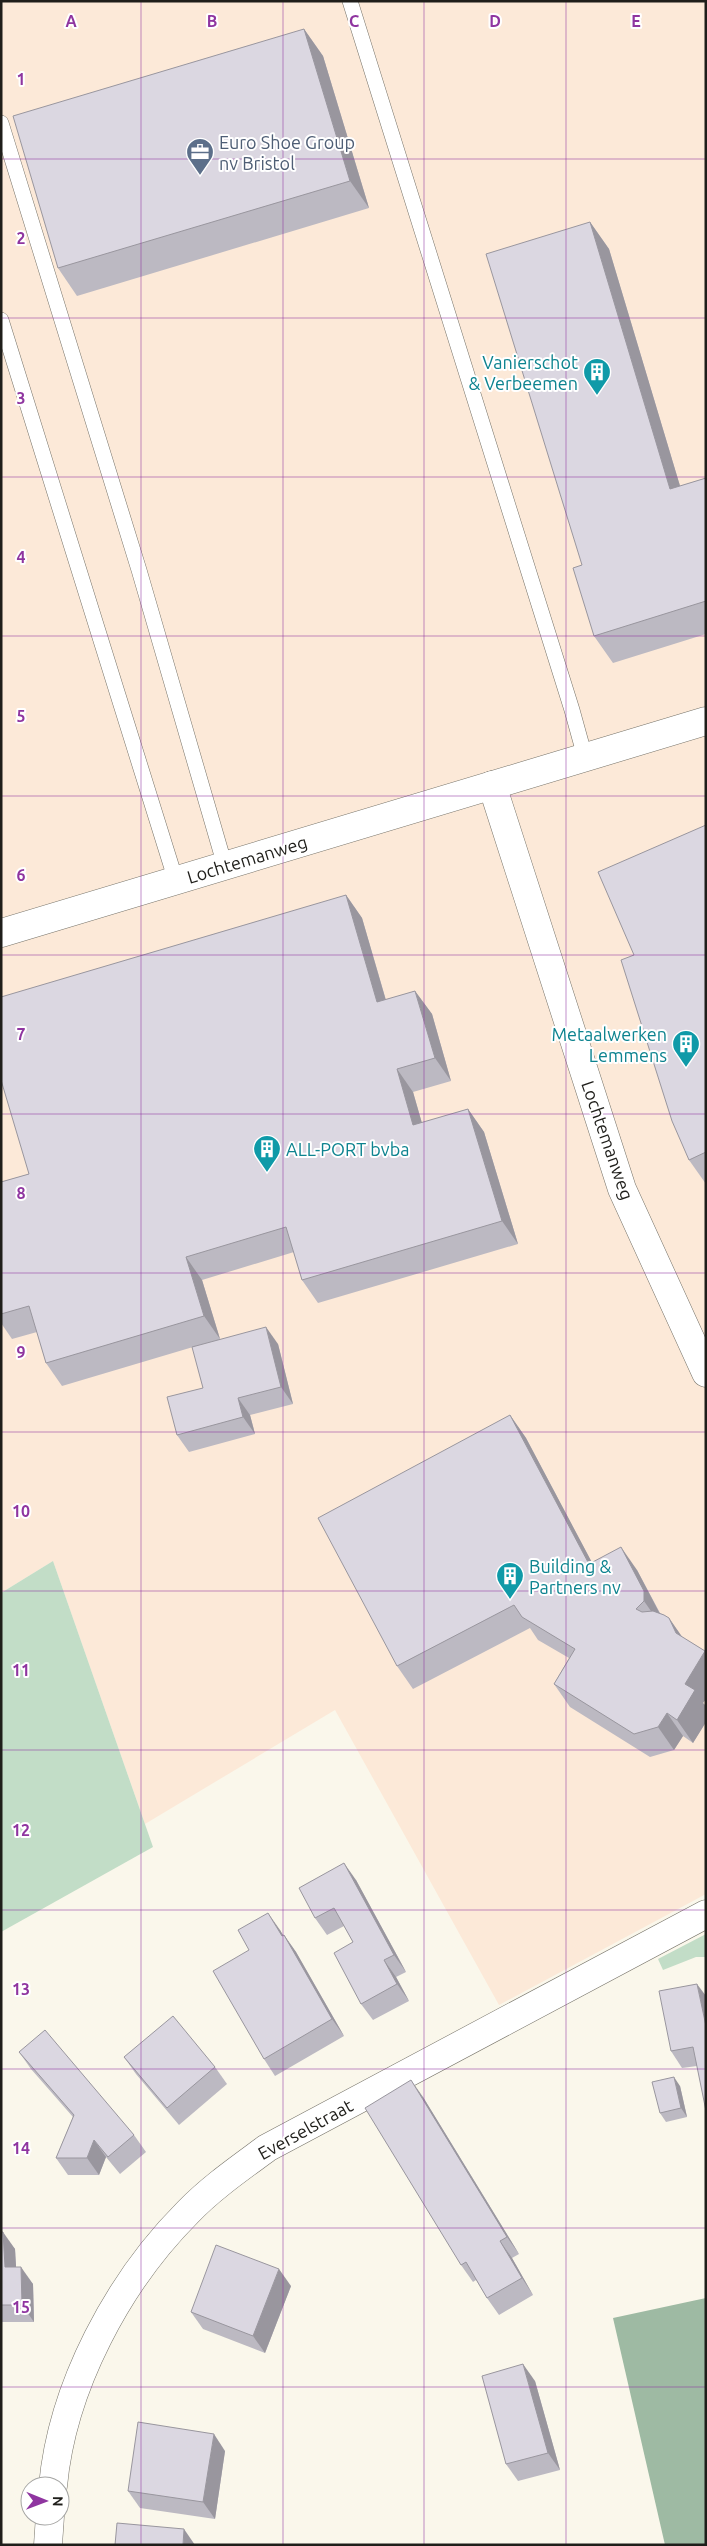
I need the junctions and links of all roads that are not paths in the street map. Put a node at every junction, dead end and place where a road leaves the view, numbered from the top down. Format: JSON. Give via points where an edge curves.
{"nodes":[{"id":1,"x":350,"y":1,"type":"edge"},
{"id":2,"x":1,"y":123,"type":"edge"},
{"id":3,"x":1,"y":320,"type":"edge"},
{"id":4,"x":706,"y":721,"type":"edge"},
{"id":5,"x":585,"y":757,"type":"junction"},
{"id":6,"x":492,"y":785,"type":"junction"},
{"id":7,"x":225,"y":866,"type":"junction"},
{"id":8,"x":176,"y":881,"type":"junction"},
{"id":9,"x":1,"y":933,"type":"edge"},
{"id":10,"x":706,"y":1373,"type":"edge"},
{"id":11,"x":706,"y":1914,"type":"edge"},
{"id":12,"x":55,"y":2476,"type":"edge"},
{"id":13,"x":49,"y":2526,"type":"edge"},
{"id":14,"x":48,"y":2545,"type":"edge"}],
"edges":[{"from":1,"to":5,"type":"lane"},
{"from":2,"to":7,"type":"lane","via":[[139,570]]},
{"from":3,"to":8,"type":"lane"},
{"from":4,"to":5,"type":"street","name":"Lochtemanweg"},
{"from":5,"to":6,"type":"street","name":"Lochtemanweg"},
{"from":6,"to":7,"type":"street","name":"Lochtemanweg"},
{"from":6,"to":10,"type":"street","name":"Lochtemanweg","via":[[622,1189]]},
{"from":7,"to":8,"type":"street","name":"Lochtemanweg"},
{"from":8,"to":9,"type":"street","name":"Lochtemanweg"},
{"from":11,"to":12,"type":"street","name":"Everselstraat","via":[[268,2148],[188,2212],[149,2258],[112,2312],[85,2365],[66,2418]]},
{"from":13,"to":14,"type":"street"}]}
